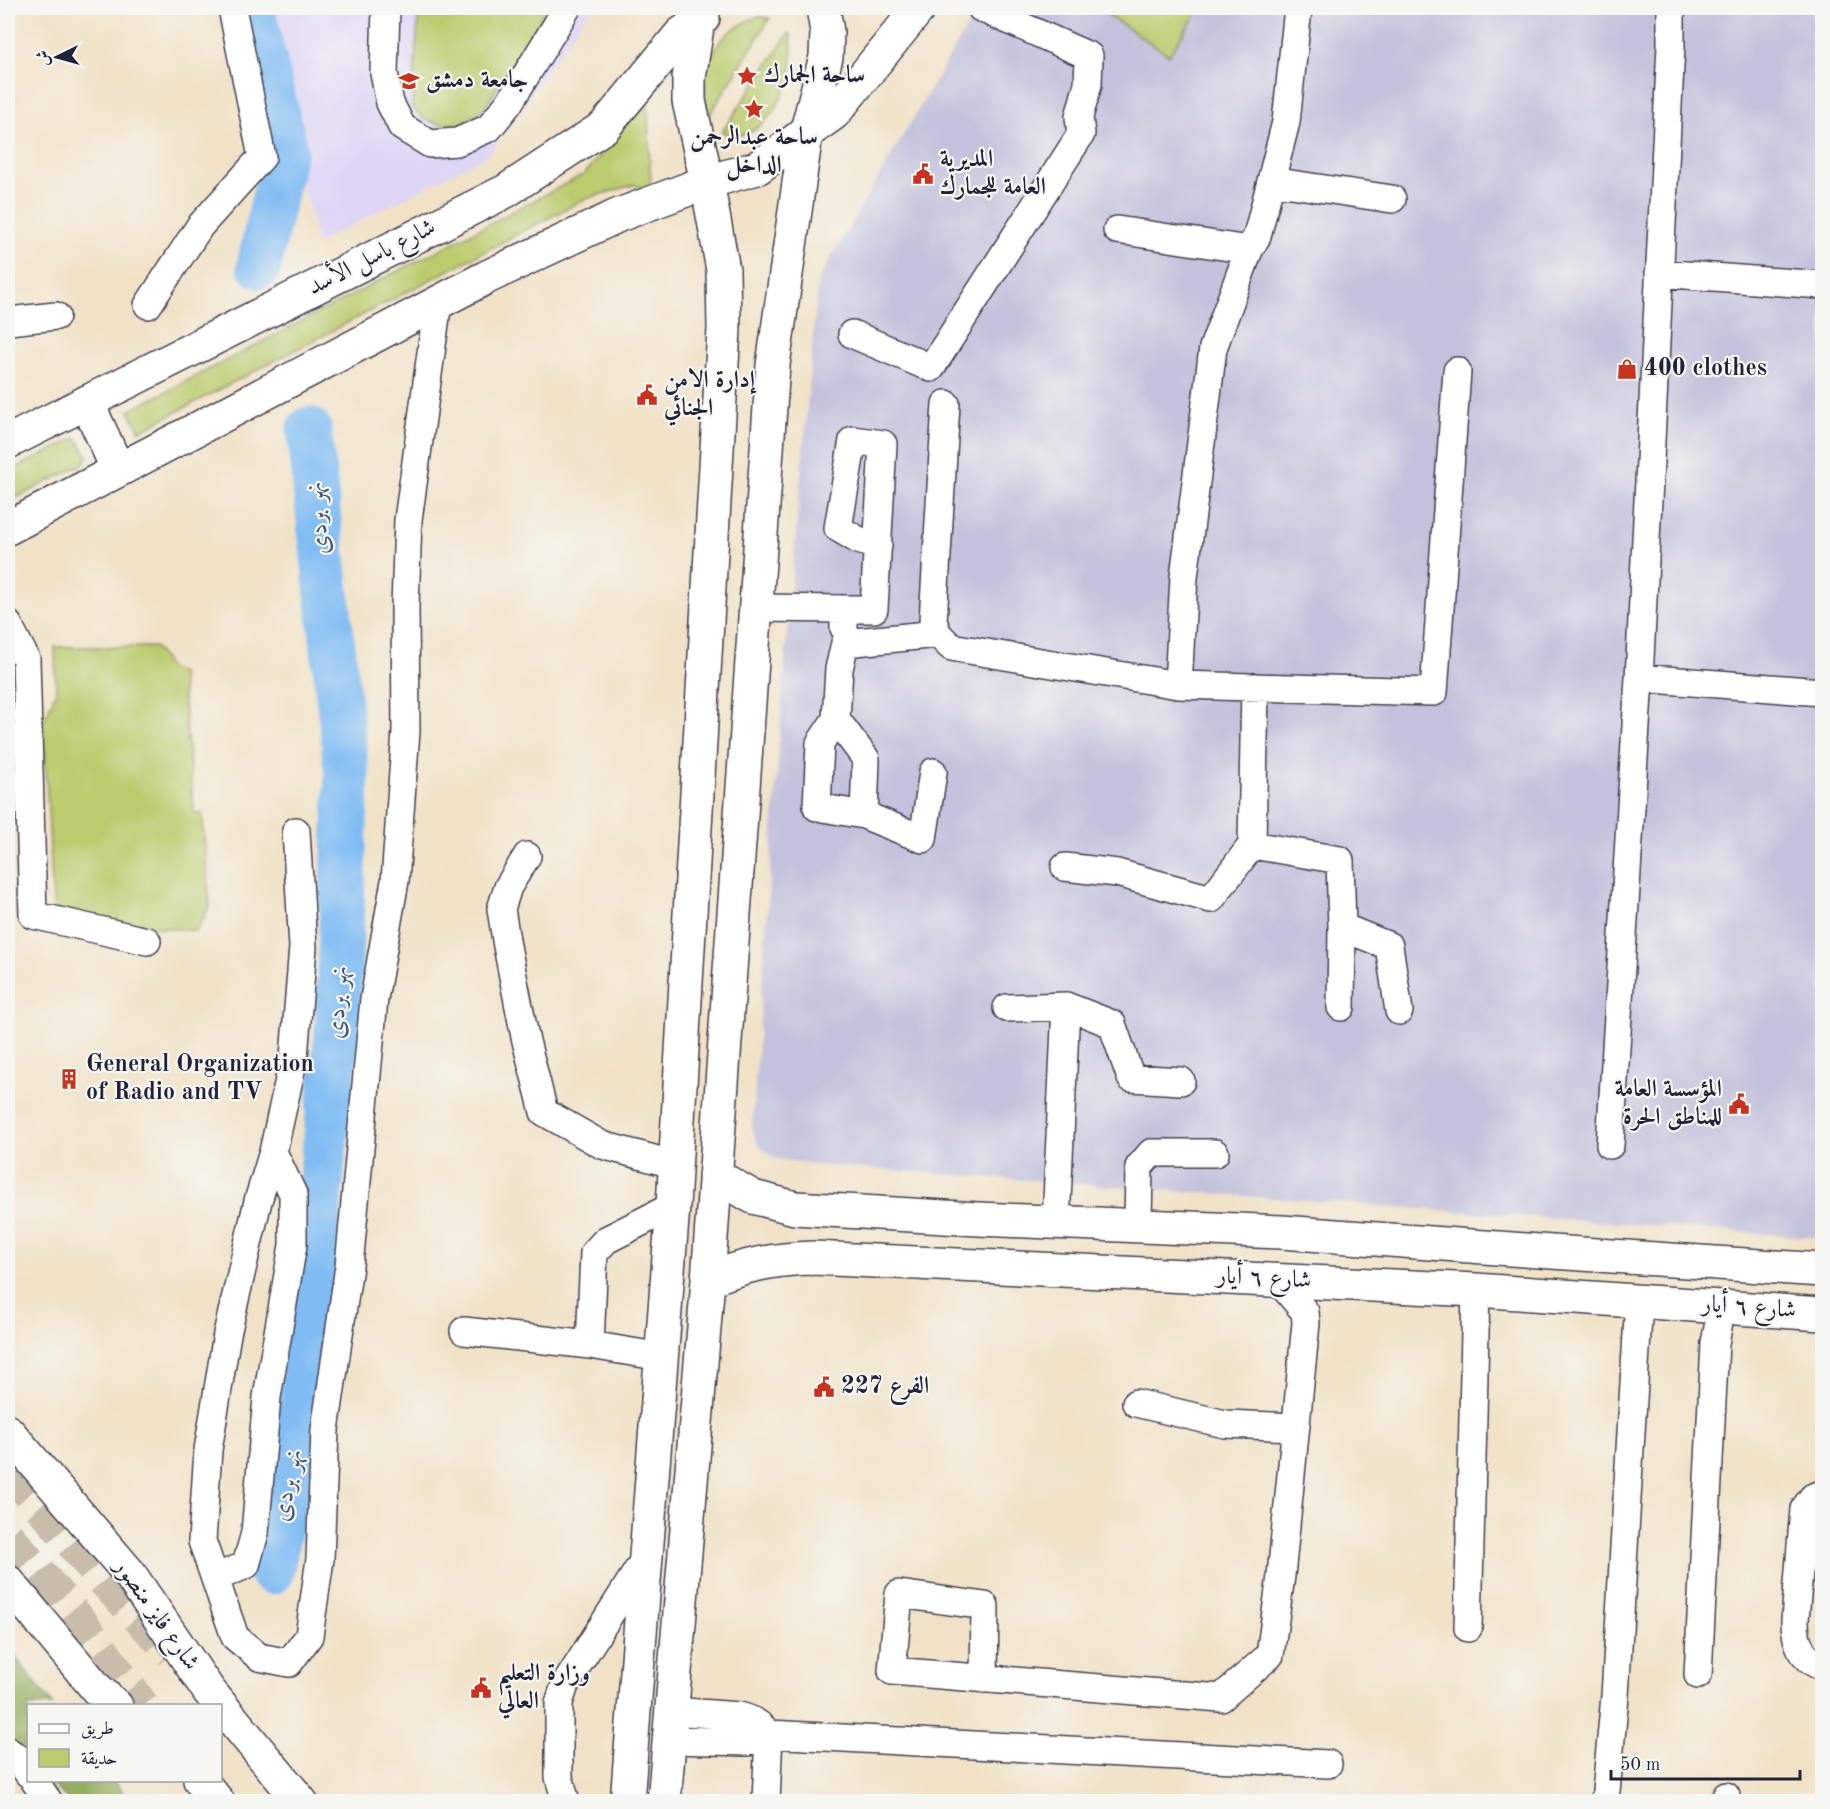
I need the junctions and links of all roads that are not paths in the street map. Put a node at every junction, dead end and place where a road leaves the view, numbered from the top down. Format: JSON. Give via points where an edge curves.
{"nodes":[{"id":1,"x":232,"y":8,"type":"edge"},
{"id":2,"x":386,"y":8,"type":"edge"},
{"id":3,"x":567,"y":8,"type":"edge"},
{"id":4,"x":823,"y":8,"type":"edge"},
{"id":5,"x":919,"y":8,"type":"edge"},
{"id":6,"x":981,"y":8,"type":"edge"},
{"id":7,"x":1298,"y":8,"type":"edge"},
{"id":8,"x":1671,"y":8,"type":"edge"},
{"id":9,"x":700,"y":12,"type":"edge"},
{"id":10,"x":806,"y":134,"type":"junction"},
{"id":11,"x":707,"y":182,"type":"junction"},
{"id":12,"x":1271,"y":182,"type":"junction"},
{"id":13,"x":1392,"y":199,"type":"dead end"},
{"id":14,"x":1117,"y":230,"type":"dead end"},
{"id":15,"x":1249,"y":250,"type":"junction"},
{"id":16,"x":1659,"y":273,"type":"junction"},
{"id":17,"x":1822,"y":285,"type":"edge"},
{"id":18,"x":438,"y":302,"type":"junction"},
{"id":19,"x":148,"y":305,"type":"dead end"},
{"id":20,"x":56,"y":316,"type":"dead end"},
{"id":21,"x":8,"y":321,"type":"edge"},
{"id":22,"x":852,"y":334,"type":"dead end"},
{"id":23,"x":1457,"y":371,"type":"dead end"},
{"id":24,"x":87,"y":402,"type":"junction"},
{"id":25,"x":946,"y":404,"type":"dead end"},
{"id":26,"x":8,"y":442,"type":"edge"},
{"id":27,"x":118,"y":470,"type":"junction"},
{"id":28,"x":8,"y":528,"type":"edge"},
{"id":29,"x":878,"y":546,"type":"dead end"},
{"id":30,"x":756,"y":608,"type":"junction"},
{"id":31,"x":844,"y":609,"type":"junction"},
{"id":32,"x":8,"y":624,"type":"edge"},
{"id":33,"x":938,"y":634,"type":"junction"},
{"id":34,"x":844,"y":643,"type":"junction"},
{"id":35,"x":1639,"y":678,"type":"junction"},
{"id":36,"x":1178,"y":685,"type":"junction"},
{"id":37,"x":1256,"y":687,"type":"junction"},
{"id":38,"x":1822,"y":692,"type":"edge"},
{"id":39,"x":836,"y":719,"type":"junction"},
{"id":40,"x":933,"y":772,"type":"dead end"},
{"id":41,"x":864,"y":815,"type":"junction"},
{"id":42,"x":296,"y":831,"type":"dead end"},
{"id":43,"x":1252,"y":845,"type":"junction"},
{"id":44,"x":527,"y":856,"type":"dead end"},
{"id":45,"x":1065,"y":867,"type":"dead end"},
{"id":46,"x":1342,"y":927,"type":"junction"},
{"id":47,"x":147,"y":941,"type":"dead end"},
{"id":48,"x":1066,"y":1006,"type":"junction"},
{"id":49,"x":1341,"y":1007,"type":"dead end"},
{"id":50,"x":1007,"y":1008,"type":"dead end"},
{"id":51,"x":1399,"y":1011,"type":"dead end"},
{"id":52,"x":1180,"y":1081,"type":"dead end"},
{"id":53,"x":1610,"y":1145,"type":"dead end"},
{"id":54,"x":273,"y":1152,"type":"junction"},
{"id":55,"x":1215,"y":1153,"type":"dead end"},
{"id":56,"x":676,"y":1165,"type":"junction"},
{"id":57,"x":715,"y":1175,"type":"junction"},
{"id":58,"x":673,"y":1206,"type":"junction"},
{"id":59,"x":978,"y":1219,"type":"junction"},
{"id":60,"x":1056,"y":1223,"type":"junction"},
{"id":61,"x":1138,"y":1226,"type":"junction"},
{"id":62,"x":1282,"y":1232,"type":"junction"},
{"id":63,"x":1552,"y":1252,"type":"junction"},
{"id":64,"x":977,"y":1266,"type":"junction"},
{"id":65,"x":1822,"y":1270,"type":"edge"},
{"id":66,"x":708,"y":1280,"type":"junction"},
{"id":67,"x":1278,"y":1280,"type":"junction"},
{"id":68,"x":1476,"y":1290,"type":"junction"},
{"id":69,"x":1550,"y":1295,"type":"junction"},
{"id":70,"x":1639,"y":1301,"type":"junction"},
{"id":71,"x":1722,"y":1306,"type":"junction"},
{"id":72,"x":1822,"y":1314,"type":"edge"},
{"id":73,"x":464,"y":1331,"type":"dead end"},
{"id":74,"x":590,"y":1345,"type":"junction"},
{"id":75,"x":662,"y":1357,"type":"junction"},
{"id":76,"x":1136,"y":1403,"type":"dead end"},
{"id":77,"x":1294,"y":1427,"type":"junction"},
{"id":78,"x":8,"y":1432,"type":"edge"},
{"id":79,"x":1822,"y":1494,"type":"edge"},
{"id":80,"x":646,"y":1557,"type":"junction"},
{"id":81,"x":215,"y":1578,"type":"junction"},
{"id":82,"x":8,"y":1582,"type":"edge"},
{"id":83,"x":1468,"y":1628,"type":"dead end"},
{"id":84,"x":1822,"y":1667,"type":"edge"},
{"id":85,"x":1698,"y":1675,"type":"dead end"},
{"id":86,"x":984,"y":1679,"type":"dead end"},
{"id":87,"x":114,"y":1704,"type":"edge"},
{"id":88,"x":220,"y":1704,"type":"edge"},
{"id":89,"x":222,"y":1706,"type":"edge"},
{"id":90,"x":671,"y":1726,"type":"junction"},
{"id":91,"x":769,"y":1734,"type":"junction"},
{"id":92,"x":8,"y":1751,"type":"edge"},
{"id":93,"x":1328,"y":1764,"type":"dead end"},
{"id":94,"x":27,"y":1772,"type":"edge"},
{"id":95,"x":35,"y":1782,"type":"edge"},
{"id":96,"x":202,"y":1782,"type":"edge"},
{"id":97,"x":49,"y":1802,"type":"edge"},
{"id":98,"x":218,"y":1802,"type":"edge"},
{"id":99,"x":301,"y":1802,"type":"edge"},
{"id":100,"x":566,"y":1802,"type":"edge"},
{"id":101,"x":627,"y":1802,"type":"edge"},
{"id":102,"x":664,"y":1802,"type":"edge"},
{"id":103,"x":766,"y":1802,"type":"edge"},
{"id":104,"x":1605,"y":1802,"type":"edge"}],
"edges":[{"from":1,"to":19,"type":"lane","via":[[262,157],[200,226]]},
{"from":2,"to":3,"type":"lane","via":[[384,73],[390,103],[402,127],[430,144],[458,142],[489,128],[509,103]]},
{"from":4,"to":10,"type":"main road","via":[[826,57]]},
{"from":5,"to":10,"type":"main road","via":[[834,113]]},
{"from":6,"to":22,"type":"lane","via":[[1089,56],[1088,84],[1078,117],[1081,134],[932,368]]},
{"from":7,"to":12,"type":"lane","via":[[1286,122]]},
{"from":8,"to":16,"type":"lane"},
{"from":9,"to":11,"type":"main road","via":[[688,101]]},
{"from":9,"to":24,"type":"main road","name":"شارع باسل الأسد","via":[[604,127],[506,191]]},
{"from":10,"to":11,"type":"main road","via":[[758,168]]},
{"from":10,"to":30,"type":"main road","via":[[773,365]]},
{"from":11,"to":18,"type":"main road","via":[[619,215]]},
{"from":11,"to":56,"type":"main road","via":[[723,270],[724,329]]},
{"from":12,"to":13,"type":"lane"},
{"from":12,"to":15,"type":"lane","via":[[1257,236]]},
{"from":14,"to":15,"type":"lane"},
{"from":15,"to":36,"type":"lane","via":[[1213,348],[1184,577]]},
{"from":16,"to":17,"type":"lane"},
{"from":16,"to":35,"type":"lane"},
{"from":18,"to":27,"type":"main road"},
{"from":18,"to":81,"type":"lane","via":[[408,520],[406,731],[395,881],[374,999],[349,1266],[325,1430],[320,1558],[309,1636],[290,1663],[259,1657],[236,1637]]},
{"from":20,"to":21,"type":"lane"},
{"from":23,"to":37,"type":"lane","via":[[1434,692]]},
{"from":24,"to":26,"type":"main road","name":"شارع باسل الأسد"},
{"from":24,"to":27,"type":"main road"},
{"from":25,"to":33,"type":"lane","via":[[933,621]]},
{"from":27,"to":28,"type":"main road"},
{"from":29,"to":31,"type":"lane","via":[[874,609]]},
{"from":30,"to":31,"type":"lane"},
{"from":30,"to":57,"type":"main road"},
{"from":31,"to":34,"type":"lane"},
{"from":32,"to":47,"type":"lane","via":[[26,659],[33,915]]},
{"from":33,"to":34,"type":"lane"},
{"from":33,"to":36,"type":"lane","via":[[951,647]]},
{"from":34,"to":39,"type":"lane"},
{"from":35,"to":38,"type":"lane"},
{"from":35,"to":53,"type":"lane"},
{"from":36,"to":37,"type":"lane"},
{"from":37,"to":43,"type":"lane"},
{"from":39,"to":41,"type":"lane","via":[[866,759]]},
{"from":39,"to":41,"type":"lane","via":[[820,743],[817,807]]},
{"from":40,"to":41,"type":"lane","via":[[923,839]]},
{"from":42,"to":54,"type":"lane","via":[[303,947],[294,1057]]},
{"from":43,"to":45,"type":"lane","via":[[1211,899],[1117,873]]},
{"from":43,"to":46,"type":"lane","via":[[1340,860]]},
{"from":44,"to":56,"type":"lane","via":[[508,887],[501,909],[525,1037],[544,1112],[602,1145]]},
{"from":46,"to":49,"type":"lane"},
{"from":46,"to":51,"type":"lane","via":[[1389,946]]},
{"from":48,"to":50,"type":"lane"},
{"from":48,"to":52,"type":"lane","via":[[1112,1024],[1131,1078]]},
{"from":48,"to":60,"type":"lane"},
{"from":54,"to":81,"type":"lane","via":[[227,1334],[208,1450],[202,1541]]},
{"from":54,"to":81,"type":"lane","via":[[293,1194],[293,1245],[267,1397],[255,1533],[246,1565]]},
{"from":55,"to":61,"type":"lane","via":[[1151,1153],[1139,1167]]},
{"from":56,"to":58,"type":"main road"},
{"from":57,"to":59,"type":"main road","name":"شارع ٦ أيار","via":[[753,1197],[795,1208]]},
{"from":57,"to":66,"type":"main road"},
{"from":58,"to":74,"type":"lane","via":[[606,1240],[594,1253]]},
{"from":58,"to":75,"type":"main road"},
{"from":59,"to":60,"type":"main road","name":"شارع ٦ أيار"},
{"from":59,"to":64,"type":"main road"},
{"from":60,"to":61,"type":"main road","name":"شارع ٦ أيار"},
{"from":61,"to":62,"type":"main road","name":"شارع ٦ أيار"},
{"from":62,"to":63,"type":"main road","name":"شارع ٦ أيار"},
{"from":62,"to":67,"type":"main road"},
{"from":63,"to":65,"type":"main road","name":"شارع ٦ أيار"},
{"from":63,"to":69,"type":"main road"},
{"from":64,"to":66,"type":"main road","name":"شارع ٦ أيار","via":[[792,1258],[748,1265]]},
{"from":64,"to":67,"type":"main road","name":"شارع ٦ أيار"},
{"from":66,"to":90,"type":"main road"},
{"from":67,"to":68,"type":"main road","name":"شارع ٦ أيار"},
{"from":67,"to":77,"type":"lane","via":[[1305,1312]]},
{"from":68,"to":69,"type":"main road","name":"شارع ٦ أيار"},
{"from":68,"to":83,"type":"lane"},
{"from":69,"to":70,"type":"main road","name":"شارع ٦ أيار"},
{"from":70,"to":71,"type":"main road","name":"شارع ٦ أيار"},
{"from":70,"to":104,"type":"lane"},
{"from":71,"to":72,"type":"main road","name":"شارع ٦ أيار"},
{"from":71,"to":85,"type":"lane","via":[[1715,1343]]},
{"from":73,"to":74,"type":"lane"},
{"from":74,"to":75,"type":"lane"},
{"from":75,"to":80,"type":"main road"},
{"from":76,"to":77,"type":"lane","via":[[1225,1424]]},
{"from":77,"to":86,"type":"lane","via":[[1270,1655],[1221,1698]]},
{"from":78,"to":88,"type":"main road","name":"شارع فايز منصور","via":[[129,1573]]},
{"from":79,"to":84,"type":"lane","via":[[1813,1497],[1804,1509],[1795,1620],[1795,1636],[1801,1651]]},
{"from":80,"to":100,"type":"lane","via":[[565,1685],[559,1703],[559,1777]]},
{"from":80,"to":101,"type":"main road"},
{"from":82,"to":87,"type":"main road"},
{"from":89,"to":99,"type":"main road","name":"شارع فايز منصور"},
{"from":90,"to":91,"type":"lane","via":[[748,1742]]},
{"from":90,"to":102,"type":"main road"},
{"from":91,"to":93,"type":"lane"},
{"from":91,"to":103,"type":"lane"},
{"from":92,"to":94,"type":"lane"},
{"from":95,"to":97,"type":"lane"},
{"from":96,"to":98,"type":"main road"}]}
